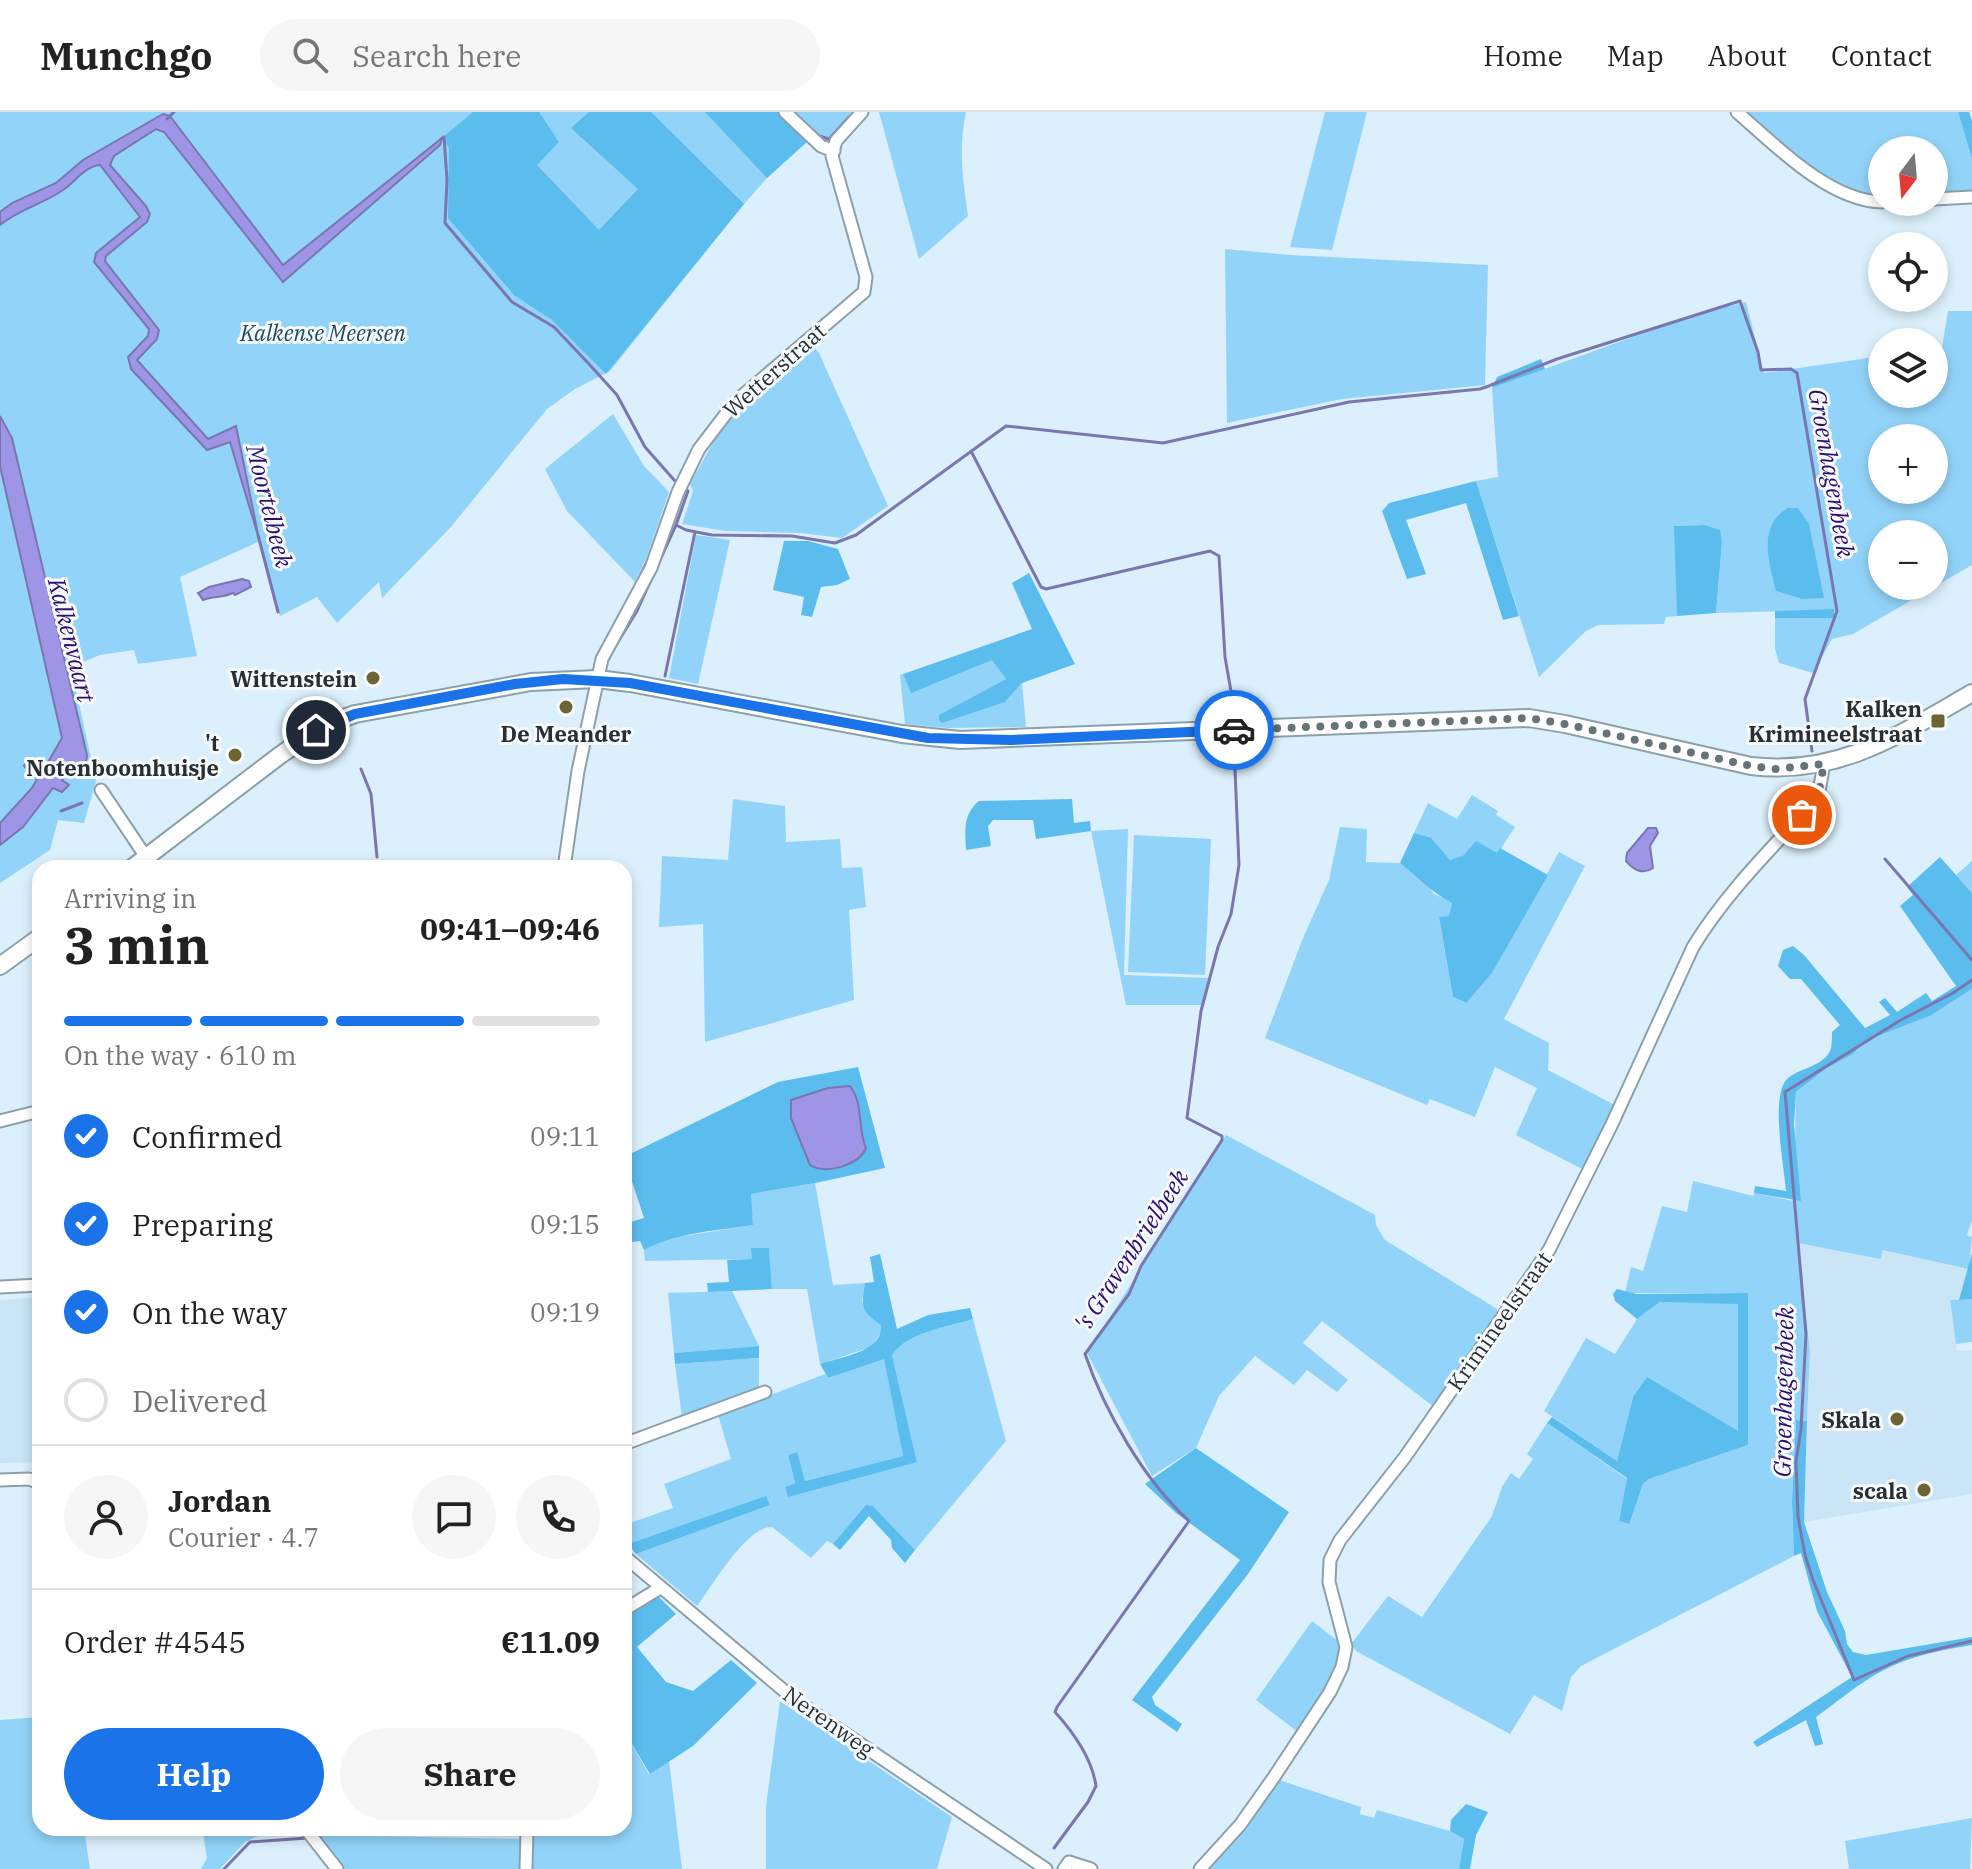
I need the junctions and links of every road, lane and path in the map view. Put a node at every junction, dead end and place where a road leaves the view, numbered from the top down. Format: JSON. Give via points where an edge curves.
{"nodes":[{"id":1,"x":785,"y":112,"type":"edge"},
{"id":2,"x":862,"y":112,"type":"edge"},
{"id":3,"x":1737,"y":112,"type":"edge"},
{"id":4,"x":834,"y":151,"type":"junction"},
{"id":5,"x":1972,"y":197,"type":"edge"},
{"id":6,"x":1948,"y":198,"type":"edge"},
{"id":7,"x":1868,"y":200,"type":"edge"},
{"id":8,"x":597,"y":679,"type":"junction"},
{"id":9,"x":1972,"y":693,"type":"edge"},
{"id":10,"x":1824,"y":764,"type":"junction"},
{"id":11,"x":101,"y":790,"type":"dead end"},
{"id":12,"x":145,"y":860,"type":"edge"},
{"id":13,"x":151,"y":860,"type":"edge"},
{"id":14,"x":565,"y":860,"type":"edge"},
{"id":15,"x":32,"y":943,"type":"edge"},
{"id":16,"x":0,"y":966,"type":"edge"},
{"id":17,"x":32,"y":1113,"type":"edge"},
{"id":18,"x":0,"y":1121,"type":"edge"},
{"id":19,"x":32,"y":1285,"type":"edge"},
{"id":20,"x":0,"y":1287,"type":"edge"},
{"id":21,"x":765,"y":1392,"type":"dead end"},
{"id":22,"x":632,"y":1441,"type":"edge"},
{"id":23,"x":0,"y":1480,"type":"edge"},
{"id":24,"x":32,"y":1480,"type":"edge"},
{"id":25,"x":632,"y":1563,"type":"edge"},
{"id":26,"x":660,"y":1588,"type":"junction"},
{"id":27,"x":632,"y":1605,"type":"edge"},
{"id":28,"x":311,"y":1836,"type":"edge"},
{"id":29,"x":527,"y":1836,"type":"edge"},
{"id":30,"x":337,"y":1869,"type":"edge"},
{"id":31,"x":526,"y":1869,"type":"edge"},
{"id":32,"x":1046,"y":1869,"type":"edge"},
{"id":33,"x":1064,"y":1869,"type":"edge"},
{"id":34,"x":1091,"y":1869,"type":"edge"},
{"id":35,"x":1200,"y":1869,"type":"edge"}],
"edges":[{"from":1,"to":4,"type":"street","via":[[821,146]]},
{"from":2,"to":4,"type":"street","via":[[836,141]]},
{"from":3,"to":7,"type":"street","via":[[1826,183],[1850,197]]},
{"from":4,"to":8,"type":"street","name":"Wetterstraat","via":[[866,277],[864,292],[715,424],[684,478],[651,568],[602,659]]},
{"from":5,"to":6,"type":"street"},
{"from":8,"to":10,"type":"main road","via":[[928,738],[1011,740],[1529,718],[1751,766]]},
{"from":8,"to":13,"type":"main road","via":[[531,682],[336,721],[279,756]]},
{"from":8,"to":14,"type":"street"},
{"from":9,"to":10,"type":"main road","via":[[1876,747]]},
{"from":10,"to":35,"type":"street","name":"Krimineelstraat","via":[[1814,802],[1748,873],[1693,947],[1549,1250],[1405,1457],[1340,1540],[1330,1560],[1329,1582],[1346,1647],[1342,1667],[1274,1777]]},
{"from":11,"to":12,"type":"street"},
{"from":15,"to":16,"type":"main road"},
{"from":17,"to":18,"type":"street"},
{"from":19,"to":20,"type":"street"},
{"from":21,"to":22,"type":"street"},
{"from":23,"to":24,"type":"street"},
{"from":25,"to":26,"type":"street","name":"Nerenweg"},
{"from":26,"to":27,"type":"street"},
{"from":26,"to":32,"type":"street","name":"Nerenweg","via":[[795,1700]]},
{"from":28,"to":30,"type":"street"},
{"from":29,"to":31,"type":"street"},
{"from":33,"to":34,"type":"street","via":[[1069,1862]]}]}
